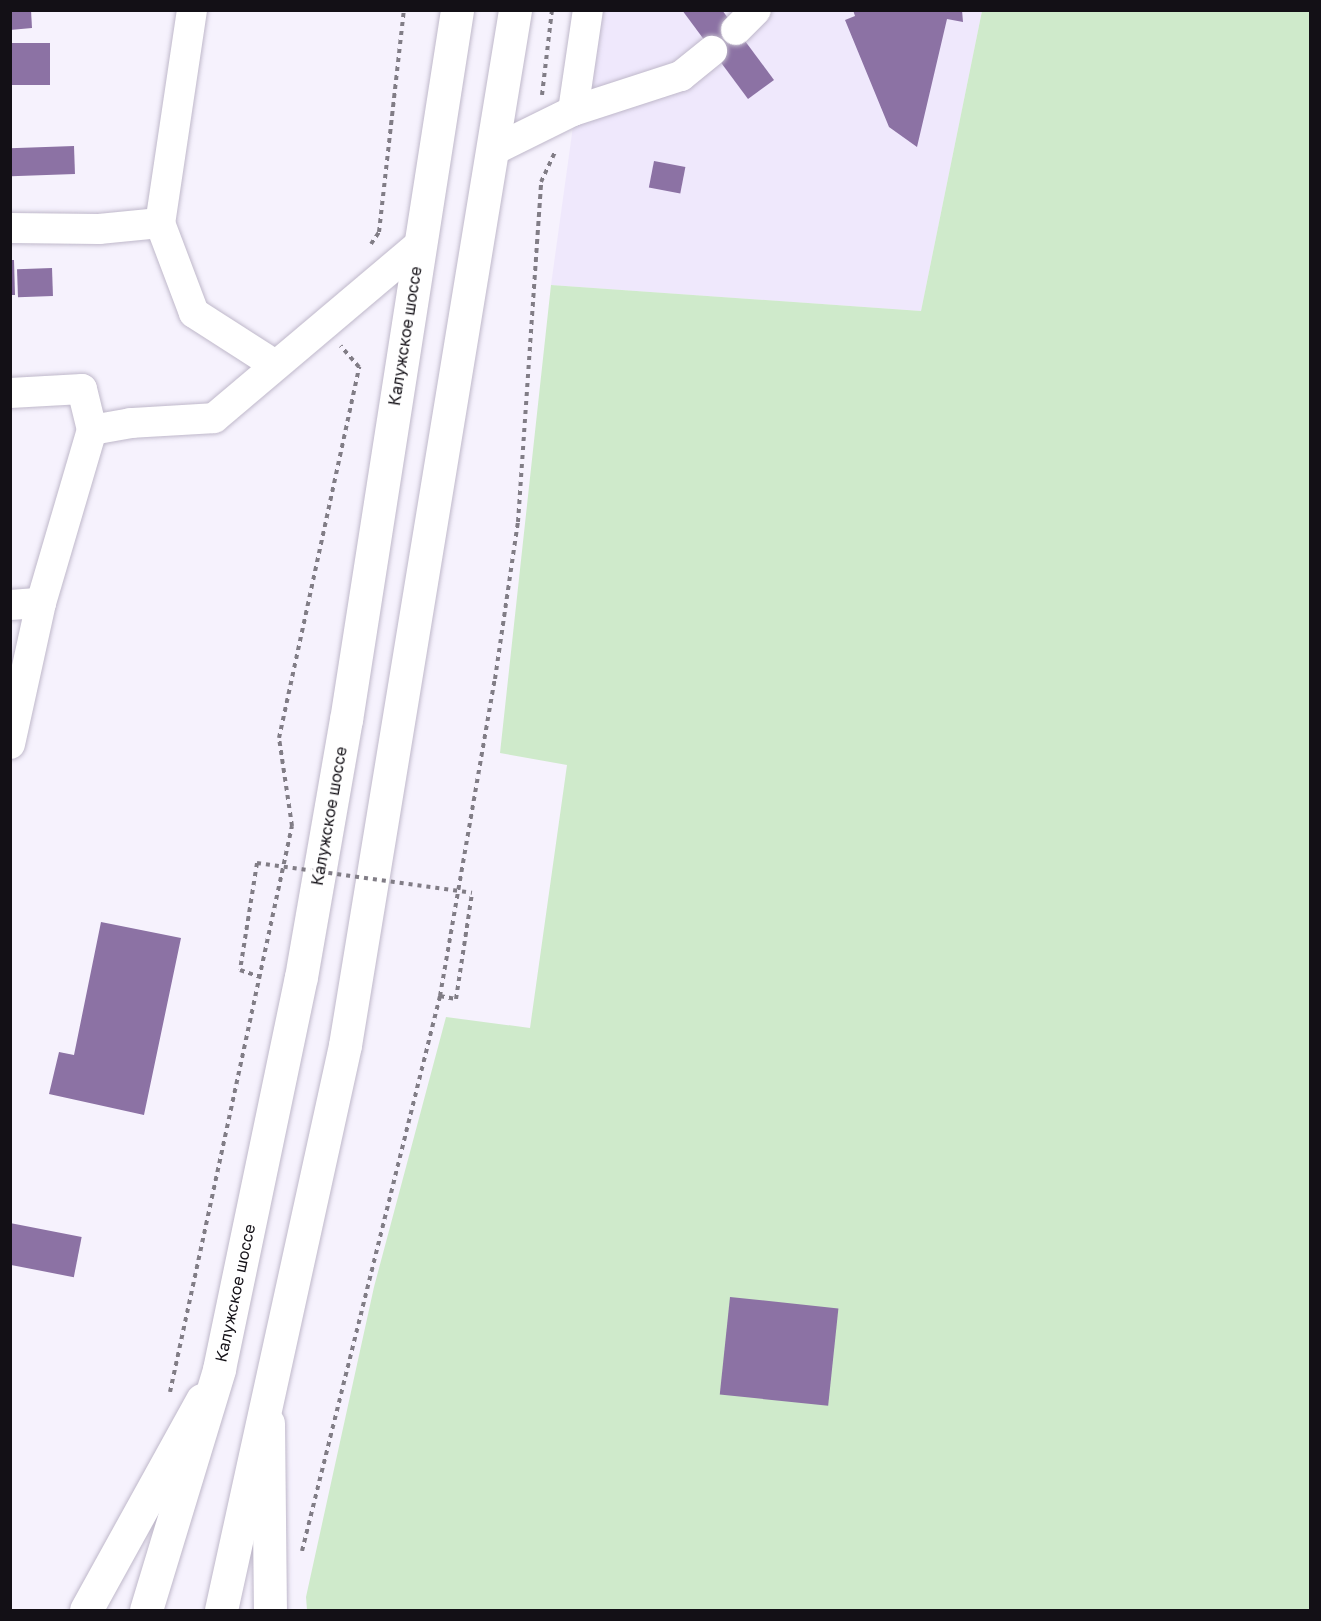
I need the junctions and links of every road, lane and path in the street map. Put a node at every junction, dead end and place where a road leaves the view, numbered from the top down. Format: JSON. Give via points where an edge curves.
{"nodes":[{"id":1,"x":192,"y":10,"type":"edge"},
{"id":2,"x":404,"y":10,"type":"edge"},
{"id":3,"x":457,"y":10,"type":"edge"},
{"id":4,"x":515,"y":10,"type":"edge"},
{"id":5,"x":552,"y":10,"type":"edge"},
{"id":6,"x":588,"y":10,"type":"edge"},
{"id":7,"x":712,"y":51,"type":"dead end"},
{"id":8,"x":561,"y":117,"type":"junction"},
{"id":9,"x":492,"y":151,"type":"junction"},
{"id":10,"x":160,"y":223,"type":"junction"},
{"id":11,"x":10,"y":228,"type":"edge"},
{"id":12,"x":419,"y":245,"type":"junction"},
{"id":13,"x":368,"y":249,"type":"dead end"},
{"id":14,"x":323,"y":325,"type":"junction"},
{"id":15,"x":275,"y":365,"type":"junction"},
{"id":16,"x":10,"y":393,"type":"edge"},
{"id":17,"x":92,"y":430,"type":"junction"},
{"id":18,"x":41,"y":603,"type":"junction"},
{"id":19,"x":10,"y":605,"type":"edge"},
{"id":20,"x":10,"y":744,"type":"edge"},
{"id":21,"x":260,"y":977,"type":"junction"},
{"id":22,"x":440,"y":996,"type":"junction"},
{"id":23,"x":219,"y":1369,"type":"junction"},
{"id":24,"x":268,"y":1389,"type":"junction"},
{"id":25,"x":168,"y":1397,"type":"dead end"},
{"id":26,"x":299,"y":1561,"type":"dead end"},
{"id":27,"x":86,"y":1611,"type":"edge"},
{"id":28,"x":146,"y":1611,"type":"edge"},
{"id":29,"x":221,"y":1611,"type":"edge"},
{"id":30,"x":270,"y":1611,"type":"edge"}],
"edges":[{"from":1,"to":10,"type":"lane"},
{"from":2,"to":13,"type":"path","via":[[380,232]]},
{"from":3,"to":12,"type":"main road","name":"Калужское шоссе"},
{"from":4,"to":9,"type":"main road"},
{"from":5,"to":8,"type":"path","via":[[541,100]]},
{"from":6,"to":8,"type":"lane"},
{"from":7,"to":8,"type":"lane","via":[[681,76]]},
{"from":8,"to":9,"type":"lane"},
{"from":8,"to":22,"type":"path","via":[[558,147],[542,182],[518,522]]},
{"from":9,"to":24,"type":"main road","via":[[345,1045]]},
{"from":10,"to":11,"type":"lane","via":[[99,229]]},
{"from":10,"to":15,"type":"lane","via":[[194,314]]},
{"from":12,"to":14,"type":"lane"},
{"from":12,"to":23,"type":"main road","name":"Калужское шоссе","via":[[346,720],[301,977]]},
{"from":14,"to":15,"type":"lane"},
{"from":14,"to":21,"type":"path","via":[[359,368],[279,738],[292,826]]},
{"from":15,"to":17,"type":"lane","via":[[214,418],[131,423]]},
{"from":16,"to":17,"type":"lane","via":[[82,389]]},
{"from":17,"to":18,"type":"lane"},
{"from":18,"to":19,"type":"lane"},
{"from":18,"to":20,"type":"lane"},
{"from":21,"to":22,"type":"path","bridge":true,"via":[[240,970],[257,863],[472,893],[456,999]]},
{"from":21,"to":25,"type":"path"},
{"from":22,"to":26,"type":"path"},
{"from":23,"to":27,"type":"main road"},
{"from":23,"to":28,"type":"main road","name":"Калужское шоссе"},
{"from":24,"to":29,"type":"main road"},
{"from":24,"to":30,"type":"main road"}]}
